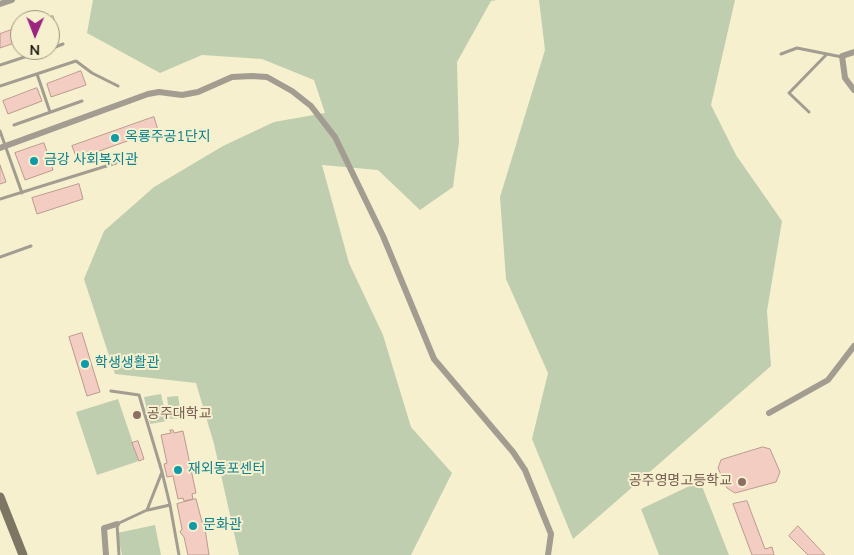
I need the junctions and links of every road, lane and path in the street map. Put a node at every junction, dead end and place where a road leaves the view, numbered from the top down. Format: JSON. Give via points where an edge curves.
{"nodes":[{"id":1,"x":12,"y":0,"type":"edge"},
{"id":2,"x":0,"y":4,"type":"edge"},
{"id":3,"x":64,"y":44,"type":"dead end"},
{"id":4,"x":60,"y":45,"type":"edge"},
{"id":5,"x":854,"y":52,"type":"edge"},
{"id":6,"x":781,"y":54,"type":"dead end"},
{"id":7,"x":827,"y":54,"type":"junction"},
{"id":8,"x":842,"y":57,"type":"junction"},
{"id":9,"x":15,"y":60,"type":"edge"},
{"id":10,"x":0,"y":65,"type":"edge"},
{"id":11,"x":37,"y":74,"type":"junction"},
{"id":12,"x":0,"y":86,"type":"edge"},
{"id":13,"x":118,"y":86,"type":"dead end"},
{"id":14,"x":854,"y":90,"type":"edge"},
{"id":15,"x":82,"y":101,"type":"dead end"},
{"id":16,"x":50,"y":112,"type":"junction"},
{"id":17,"x":809,"y":112,"type":"dead end"},
{"id":18,"x":14,"y":125,"type":"dead end"},
{"id":19,"x":0,"y":131,"type":"edge"},
{"id":20,"x":3,"y":147,"type":"edge"},
{"id":21,"x":116,"y":163,"type":"dead end"},
{"id":22,"x":22,"y":194,"type":"junction"},
{"id":23,"x":0,"y":199,"type":"edge"},
{"id":24,"x":31,"y":246,"type":"dead end"},
{"id":25,"x":0,"y":257,"type":"edge"},
{"id":26,"x":854,"y":346,"type":"edge"},
{"id":27,"x":111,"y":391,"type":"dead end"},
{"id":28,"x":769,"y":413,"type":"dead end"},
{"id":29,"x":162,"y":472,"type":"junction"},
{"id":30,"x":0,"y":496,"type":"edge"},
{"id":31,"x":170,"y":505,"type":"junction"},
{"id":32,"x":147,"y":510,"type":"junction"},
{"id":33,"x":117,"y":524,"type":"junction"},
{"id":34,"x":22,"y":555,"type":"edge"},
{"id":35,"x":106,"y":555,"type":"edge"},
{"id":36,"x":119,"y":555,"type":"edge"},
{"id":37,"x":179,"y":555,"type":"edge"},
{"id":38,"x":548,"y":555,"type":"edge"}],
"edges":[{"from":1,"to":2,"type":"street"},
{"from":3,"to":4,"type":"lane"},
{"from":5,"to":8,"type":"street"},
{"from":6,"to":7,"type":"lane","via":[[797,48]]},
{"from":7,"to":8,"type":"lane"},
{"from":7,"to":17,"type":"lane","via":[[789,93]]},
{"from":8,"to":14,"type":"street","via":[[845,78]]},
{"from":9,"to":10,"type":"lane"},
{"from":11,"to":12,"type":"lane"},
{"from":11,"to":13,"type":"lane","via":[[76,61]]},
{"from":11,"to":16,"type":"lane"},
{"from":15,"to":16,"type":"lane"},
{"from":16,"to":18,"type":"lane"},
{"from":19,"to":20,"type":"lane"},
{"from":20,"to":22,"type":"lane"},
{"from":20,"to":38,"type":"street","via":[[148,94],[182,95],[232,78],[252,76],[267,77],[292,91],[312,106],[335,137],[384,236],[434,359],[525,470],[551,534]]},
{"from":21,"to":22,"type":"lane"},
{"from":22,"to":23,"type":"lane"},
{"from":24,"to":25,"type":"lane"},
{"from":26,"to":28,"type":"street","via":[[828,380]]},
{"from":27,"to":29,"type":"lane","via":[[139,395]]},
{"from":29,"to":31,"type":"lane"},
{"from":29,"to":32,"type":"lane"},
{"from":30,"to":34,"type":"main road"},
{"from":31,"to":32,"type":"lane"},
{"from":31,"to":37,"type":"lane"},
{"from":32,"to":33,"type":"lane"},
{"from":33,"to":35,"type":"street","via":[[104,528]]},
{"from":33,"to":36,"type":"lane"}]}
